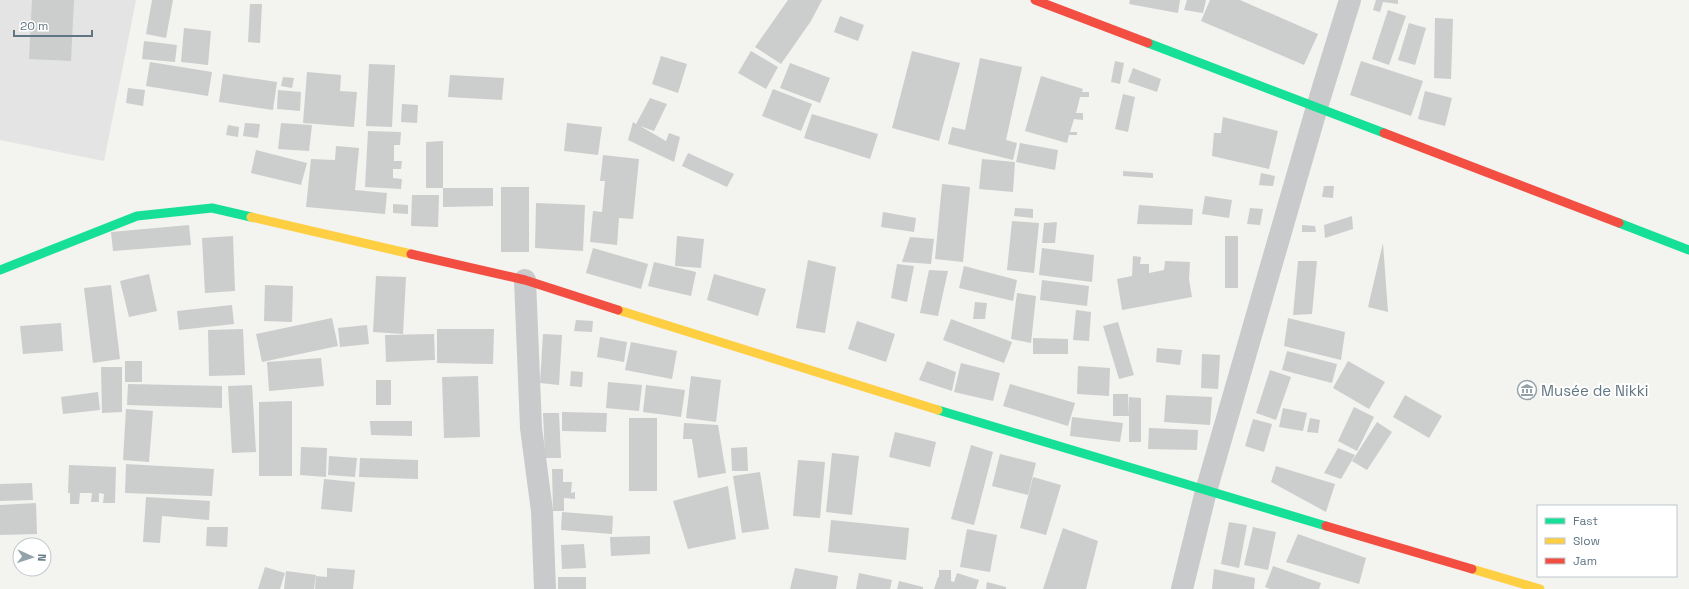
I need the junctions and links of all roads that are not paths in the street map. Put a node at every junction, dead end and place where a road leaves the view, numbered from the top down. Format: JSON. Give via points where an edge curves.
{"nodes":[{"id":1,"x":1035,"y":0,"type":"edge"},
{"id":2,"x":1350,"y":0,"type":"edge"},
{"id":3,"x":1317,"y":106,"type":"junction"},
{"id":4,"x":1689,"y":250,"type":"edge"},
{"id":5,"x":0,"y":270,"type":"edge"},
{"id":6,"x":525,"y":280,"type":"junction"},
{"id":7,"x":1206,"y":491,"type":"junction"},
{"id":8,"x":545,"y":589,"type":"edge"},
{"id":9,"x":1182,"y":589,"type":"edge"},
{"id":10,"x":1540,"y":589,"type":"edge"}],
"edges":[{"from":1,"to":3,"type":"street"},
{"from":2,"to":3,"type":"street"},
{"from":3,"to":4,"type":"street"},
{"from":3,"to":7,"type":"street"},
{"from":5,"to":6,"type":"street","via":[[137,216],[212,208]]},
{"from":6,"to":7,"type":"street","via":[[824,375]]},
{"from":6,"to":8,"type":"street","via":[[530,428],[542,511]]},
{"from":7,"to":9,"type":"street"},
{"from":7,"to":10,"type":"street"}]}
